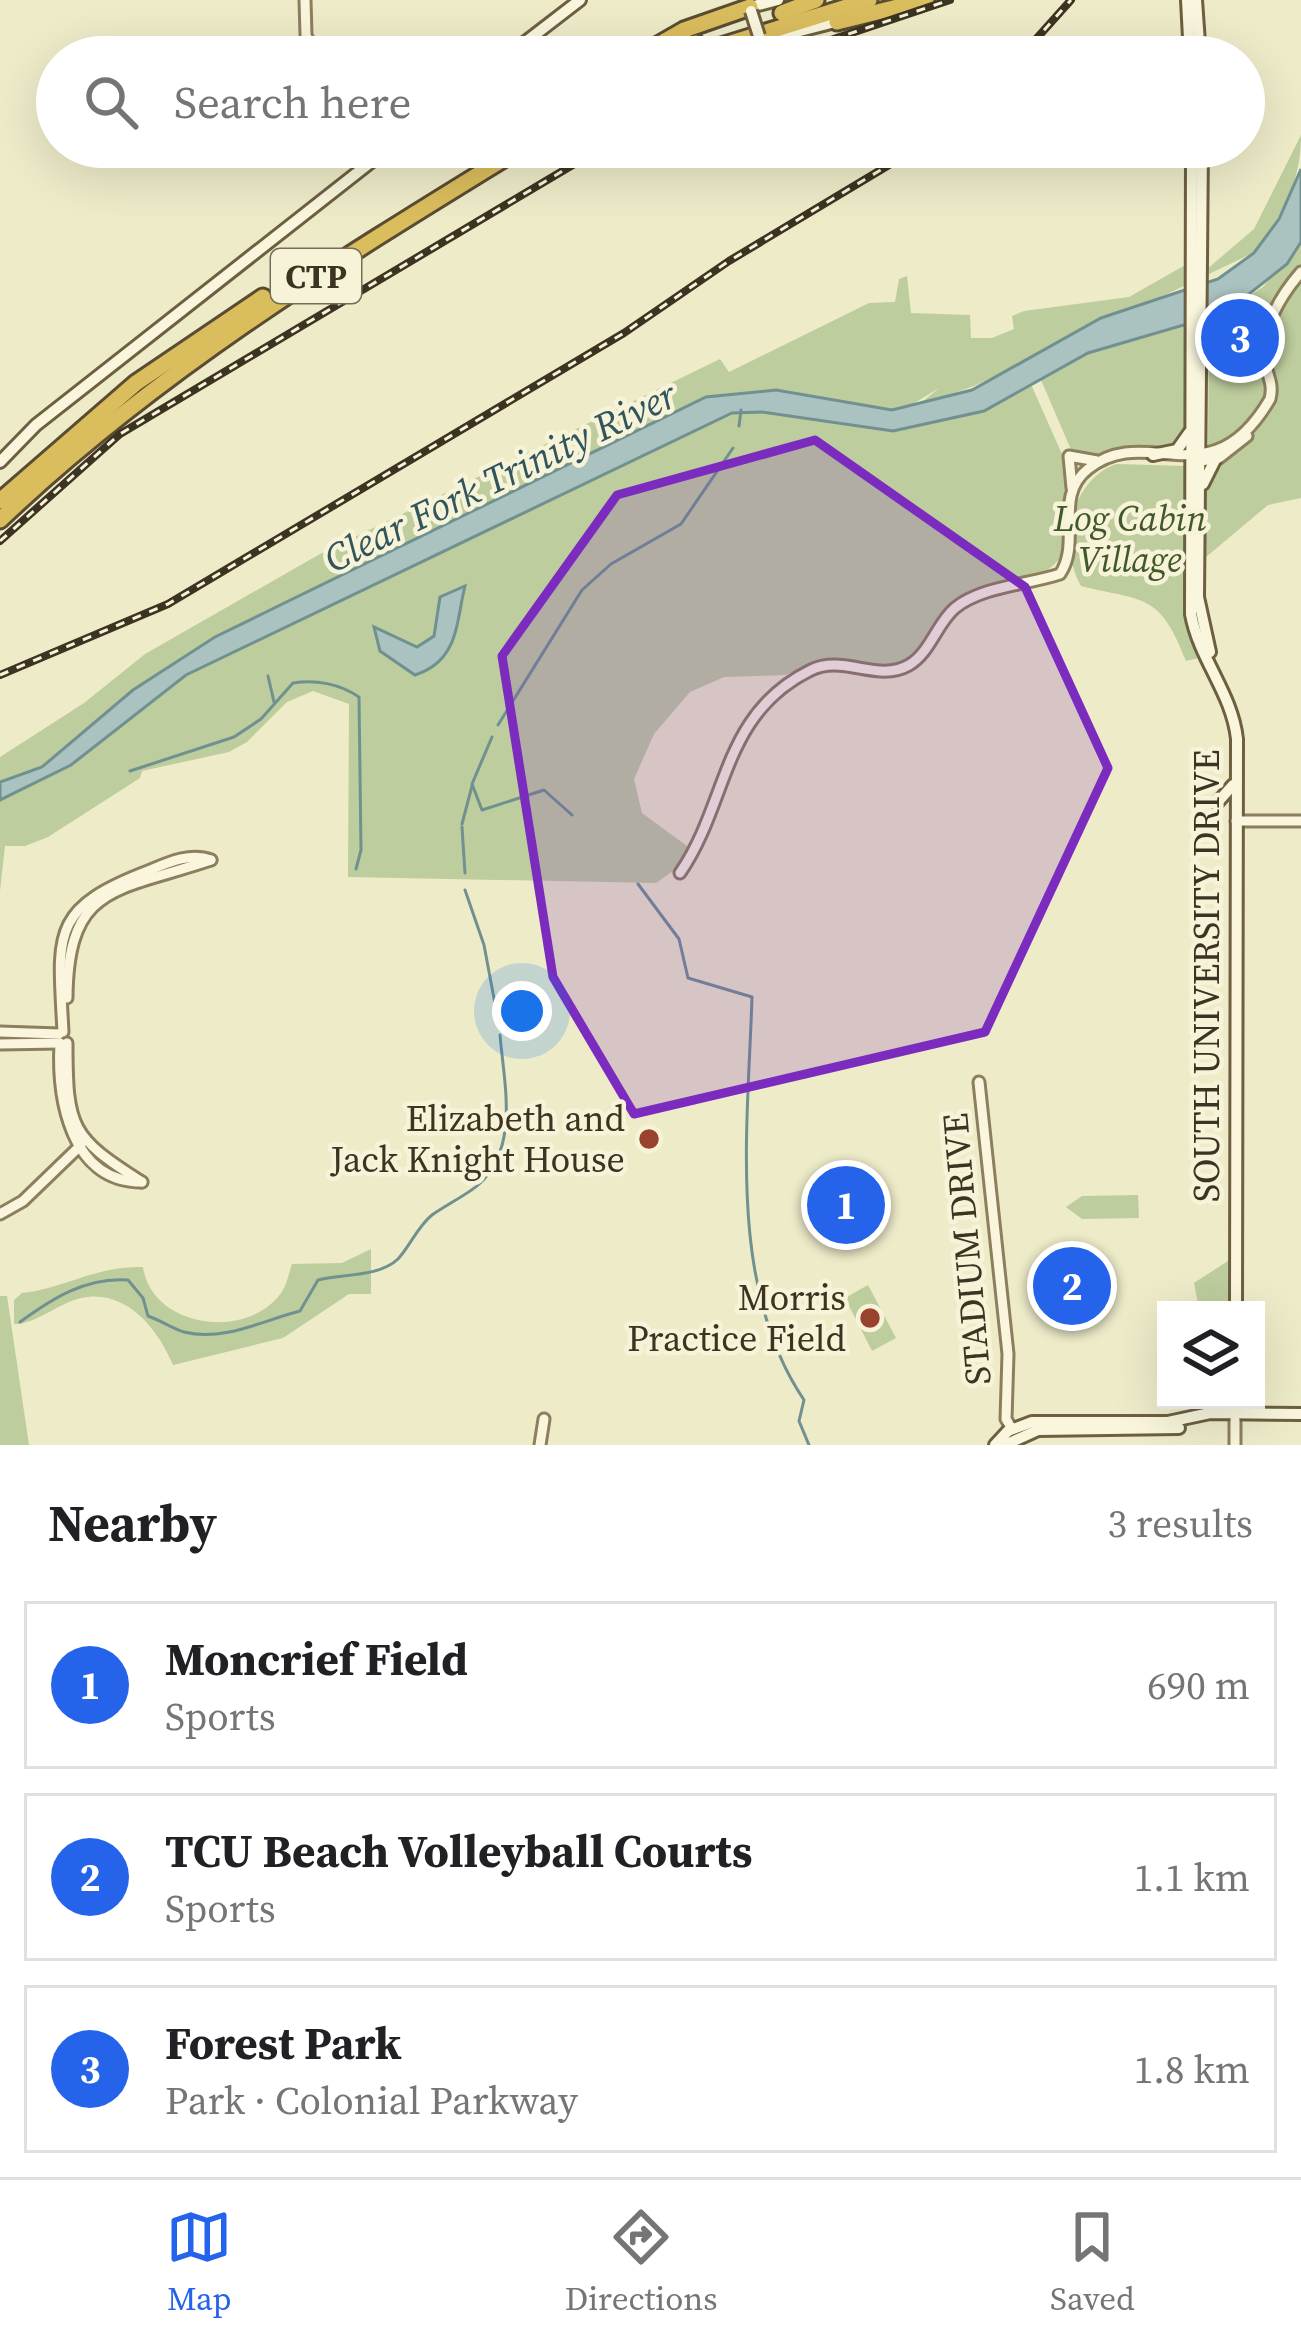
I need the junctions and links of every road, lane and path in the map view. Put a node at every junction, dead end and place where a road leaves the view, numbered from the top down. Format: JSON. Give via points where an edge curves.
{"nodes":[{"id":1,"x":580,"y":0,"type":"edge"},
{"id":2,"x":816,"y":0,"type":"edge"},
{"id":3,"x":830,"y":0,"type":"edge"},
{"id":4,"x":869,"y":0,"type":"edge"},
{"id":5,"x":905,"y":0,"type":"edge"},
{"id":6,"x":926,"y":0,"type":"edge"},
{"id":7,"x":1192,"y":0,"type":"edge"},
{"id":8,"x":750,"y":6,"type":"edge"},
{"id":9,"x":308,"y":7,"type":"edge"},
{"id":10,"x":780,"y":7,"type":"edge"},
{"id":11,"x":837,"y":22,"type":"junction"},
{"id":12,"x":303,"y":36,"type":"edge"},
{"id":13,"x":533,"y":36,"type":"edge"},
{"id":14,"x":672,"y":36,"type":"edge"},
{"id":15,"x":713,"y":36,"type":"edge"},
{"id":16,"x":753,"y":36,"type":"edge"},
{"id":17,"x":759,"y":36,"type":"edge"},
{"id":18,"x":774,"y":36,"type":"edge"},
{"id":19,"x":1191,"y":36,"type":"edge"},
{"id":20,"x":1199,"y":36,"type":"edge"},
{"id":21,"x":362,"y":168,"type":"edge"},
{"id":22,"x":474,"y":168,"type":"edge"},
{"id":23,"x":490,"y":168,"type":"edge"},
{"id":24,"x":1192,"y":168,"type":"edge"},
{"id":25,"x":1202,"y":168,"type":"edge"},
{"id":26,"x":1301,"y":272,"type":"edge"},
{"id":27,"x":1200,"y":276,"type":"junction"},
{"id":28,"x":1198,"y":336,"type":"junction"},
{"id":29,"x":114,"y":409,"type":"junction"},
{"id":30,"x":1255,"y":421,"type":"junction"},
{"id":31,"x":1191,"y":424,"type":"junction"},
{"id":32,"x":80,"y":439,"type":"junction"},
{"id":33,"x":1153,"y":455,"type":"junction"},
{"id":34,"x":1195,"y":459,"type":"junction"},
{"id":35,"x":1215,"y":460,"type":"junction"},
{"id":36,"x":1101,"y":461,"type":"junction"},
{"id":37,"x":0,"y":462,"type":"edge"},
{"id":38,"x":1086,"y":474,"type":"junction"},
{"id":39,"x":1071,"y":494,"type":"junction"},
{"id":40,"x":0,"y":501,"type":"edge"},
{"id":41,"x":1069,"y":513,"type":"junction"},
{"id":42,"x":0,"y":520,"type":"edge"},
{"id":43,"x":1199,"y":522,"type":"junction"},
{"id":44,"x":1210,"y":536,"type":"dead end"},
{"id":45,"x":1237,"y":776,"type":"junction"},
{"id":46,"x":1217,"y":803,"type":"dead end"},
{"id":47,"x":1239,"y":821,"type":"junction"},
{"id":48,"x":1301,"y":821,"type":"edge"},
{"id":49,"x":680,"y":873,"type":"dead end"},
{"id":50,"x":62,"y":1016,"type":"junction"},
{"id":51,"x":0,"y":1032,"type":"edge"},
{"id":52,"x":45,"y":1037,"type":"junction"},
{"id":53,"x":62,"y":1040,"type":"junction"},
{"id":54,"x":0,"y":1043,"type":"edge"},
{"id":55,"x":979,"y":1082,"type":"dead end"},
{"id":56,"x":82,"y":1144,"type":"junction"},
{"id":57,"x":0,"y":1214,"type":"edge"},
{"id":58,"x":1239,"y":1301,"type":"edge"},
{"id":59,"x":1238,"y":1411,"type":"edge"},
{"id":60,"x":1207,"y":1414,"type":"junction"},
{"id":61,"x":1300,"y":1418,"type":"edge"},
{"id":62,"x":544,"y":1419,"type":"dead end"},
{"id":63,"x":1128,"y":1426,"type":"junction"},
{"id":64,"x":1181,"y":1427,"type":"junction"},
{"id":65,"x":1007,"y":1431,"type":"edge"},
{"id":66,"x":540,"y":1445,"type":"edge"},
{"id":67,"x":1238,"y":1445,"type":"edge"}],
"edges":[{"from":1,"to":13,"type":"main road"},
{"from":2,"to":10,"type":"highway"},
{"from":3,"to":10,"type":"highway"},
{"from":4,"to":16,"type":"highway"},
{"from":5,"to":11,"type":"main road"},
{"from":6,"to":11,"type":"highway"},
{"from":7,"to":19,"type":"main road"},
{"from":7,"to":20,"type":"main road"},
{"from":8,"to":10,"type":"main road"},
{"from":8,"to":14,"type":"highway"},
{"from":8,"to":17,"type":"main road","bridge":true},
{"from":9,"to":12,"type":"street"},
{"from":10,"to":15,"type":"highway"},
{"from":11,"to":18,"type":"main road"},
{"from":21,"to":37,"type":"main road","via":[[36,424]]},
{"from":22,"to":29,"type":"highway","number":"CTP","via":[[229,317]]},
{"from":23,"to":29,"type":"highway","number":"CTP"},
{"from":24,"to":27,"type":"main road","name":"SOUTH UNIVERSITY DRIVE"},
{"from":25,"to":27,"type":"main road","name":"SOUTH UNIVERSITY DRIVE"},
{"from":26,"to":30,"type":"street","via":[[1274,311],[1264,354],[1273,389]]},
{"from":27,"to":28,"type":"main road","name":"SOUTH UNIVERSITY DRIVE"},
{"from":28,"to":31,"type":"main road","name":"SOUTH UNIVERSITY DRIVE"},
{"from":28,"to":34,"type":"main road","name":"SOUTH UNIVERSITY DRIVE"},
{"from":29,"to":32,"type":"highway","number":"CTP"},
{"from":30,"to":34,"type":"street","via":[[1223,450]]},
{"from":30,"to":35,"type":"street","via":[[1239,446]]},
{"from":31,"to":33,"type":"main road","via":[[1180,448]]},
{"from":31,"to":34,"type":"main road","name":"SOUTH UNIVERSITY DRIVE"},
{"from":32,"to":40,"type":"highway","number":"CTP"},
{"from":32,"to":42,"type":"highway","number":"CTP"},
{"from":33,"to":34,"type":"street"},
{"from":33,"to":36,"type":"street"},
{"from":34,"to":35,"type":"street"},
{"from":34,"to":38,"type":"street","via":[[1120,462]]},
{"from":34,"to":43,"type":"main road","name":"SOUTH UNIVERSITY DRIVE"},
{"from":34,"to":45,"type":"main road","name":"SOUTH UNIVERSITY DRIVE","via":[[1192,623],[1233,714]]},
{"from":35,"to":43,"type":"main road","via":[[1203,482]]},
{"from":36,"to":38,"type":"street"},
{"from":36,"to":39,"type":"street","via":[[1070,456]]},
{"from":38,"to":39,"type":"street"},
{"from":38,"to":41,"type":"street"},
{"from":39,"to":41,"type":"street"},
{"from":41,"to":49,"type":"street","via":[[1062,570],[956,608],[905,667],[827,664],[783,688],[733,747]]},
{"from":43,"to":44,"type":"main road"},
{"from":43,"to":47,"type":"main road","name":"SOUTH UNIVERSITY DRIVE","via":[[1201,625],[1241,726]]},
{"from":45,"to":46,"type":"main road"},
{"from":45,"to":47,"type":"main road","name":"SOUTH UNIVERSITY DRIVE"},
{"from":47,"to":48,"type":"street"},
{"from":47,"to":58,"type":"main road","name":"SOUTH UNIVERSITY DRIVE"},
{"from":50,"to":52,"type":"street"},
{"from":50,"to":53,"type":"street"},
{"from":50,"to":53,"type":"street","via":[[60,951],[78,906],[158,866],[211,860],[104,899],[80,919],[68,953]]},
{"from":51,"to":52,"type":"street"},
{"from":52,"to":53,"type":"street"},
{"from":52,"to":53,"type":"street"},
{"from":52,"to":54,"type":"street"},
{"from":53,"to":56,"type":"street"},
{"from":55,"to":65,"type":"street","name":"STADIUM DRIVE","via":[[1008,1354]]},
{"from":56,"to":56,"type":"street","via":[[115,1178],[142,1182],[109,1165]]},
{"from":56,"to":57,"type":"street"},
{"from":59,"to":60,"type":"main road"},
{"from":59,"to":61,"type":"main road"},
{"from":59,"to":64,"type":"main road"},
{"from":59,"to":67,"type":"street"},
{"from":60,"to":63,"type":"main road"},
{"from":60,"to":64,"type":"main road"},
{"from":62,"to":66,"type":"street"},
{"from":63,"to":64,"type":"main road"},
{"from":63,"to":65,"type":"main road"},
{"from":63,"to":65,"type":"main road","via":[[1047,1421]]}]}
